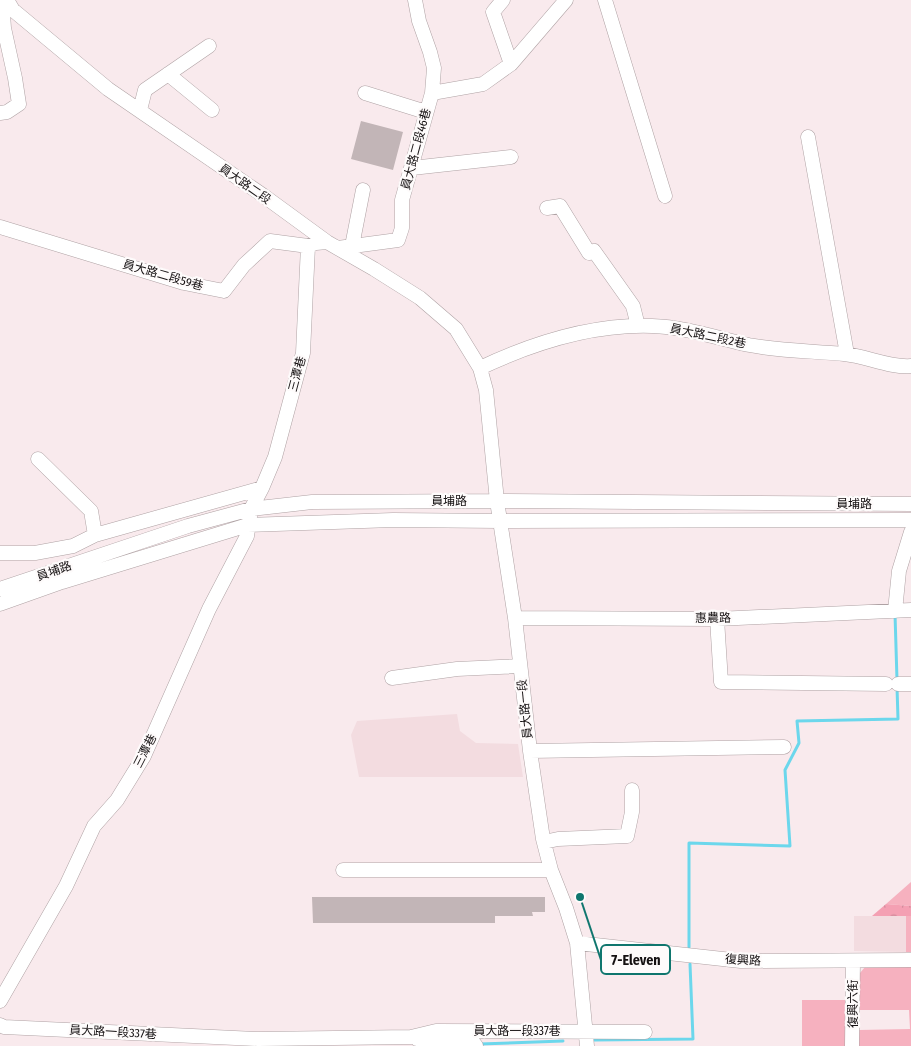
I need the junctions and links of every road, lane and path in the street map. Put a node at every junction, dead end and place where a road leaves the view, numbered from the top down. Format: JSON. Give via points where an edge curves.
{"nodes":[{"id":1,"x":2,"y":0,"type":"edge"},
{"id":2,"x":7,"y":0,"type":"edge"},
{"id":3,"x":415,"y":0,"type":"edge"},
{"id":4,"x":503,"y":0,"type":"edge"},
{"id":5,"x":566,"y":0,"type":"edge"},
{"id":6,"x":605,"y":0,"type":"edge"},
{"id":7,"x":208,"y":46,"type":"dead end"},
{"id":8,"x":511,"y":64,"type":"junction"},
{"id":9,"x":168,"y":74,"type":"junction"},
{"id":10,"x":365,"y":93,"type":"dead end"},
{"id":11,"x":432,"y":93,"type":"junction"},
{"id":12,"x":140,"y":110,"type":"junction"},
{"id":13,"x":212,"y":110,"type":"dead end"},
{"id":14,"x":426,"y":112,"type":"junction"},
{"id":15,"x":0,"y":113,"type":"edge"},
{"id":16,"x":808,"y":137,"type":"dead end"},
{"id":17,"x":511,"y":157,"type":"dead end"},
{"id":18,"x":412,"y":168,"type":"junction"},
{"id":19,"x":363,"y":190,"type":"dead end"},
{"id":20,"x":665,"y":196,"type":"dead end"},
{"id":21,"x":547,"y":208,"type":"dead end"},
{"id":22,"x":0,"y":227,"type":"edge"},
{"id":23,"x":339,"y":245,"type":"junction"},
{"id":24,"x":308,"y":246,"type":"junction"},
{"id":25,"x":638,"y":326,"type":"junction"},
{"id":26,"x":847,"y":354,"type":"junction"},
{"id":27,"x":911,"y":366,"type":"edge"},
{"id":28,"x":480,"y":368,"type":"junction"},
{"id":29,"x":38,"y":459,"type":"dead end"},
{"id":30,"x":262,"y":488,"type":"junction"},
{"id":31,"x":497,"y":501,"type":"junction"},
{"id":32,"x":911,"y":504,"type":"edge"},
{"id":33,"x":251,"y":508,"type":"junction"},
{"id":34,"x":911,"y":520,"type":"edge"},
{"id":35,"x":500,"y":521,"type":"junction"},
{"id":36,"x":248,"y":525,"type":"junction"},
{"id":37,"x":911,"y":532,"type":"edge"},
{"id":38,"x":95,"y":535,"type":"junction"},
{"id":39,"x":0,"y":553,"type":"edge"},
{"id":40,"x":0,"y":589,"type":"edge"},
{"id":41,"x":0,"y":604,"type":"edge"},
{"id":42,"x":911,"y":610,"type":"edge"},
{"id":43,"x":894,"y":611,"type":"junction"},
{"id":44,"x":515,"y":618,"type":"junction"},
{"id":45,"x":717,"y":619,"type":"junction"},
{"id":46,"x":520,"y":666,"type":"junction"},
{"id":47,"x":392,"y":678,"type":"dead end"},
{"id":48,"x":898,"y":684,"type":"edge"},
{"id":49,"x":784,"y":747,"type":"dead end"},
{"id":50,"x":530,"y":751,"type":"junction"},
{"id":51,"x":632,"y":790,"type":"dead end"},
{"id":52,"x":544,"y":842,"type":"junction"},
{"id":53,"x":343,"y":870,"type":"dead end"},
{"id":54,"x":551,"y":870,"type":"junction"},
{"id":55,"x":577,"y":943,"type":"junction"},
{"id":56,"x":911,"y":960,"type":"edge"},
{"id":57,"x":853,"y":961,"type":"junction"},
{"id":58,"x":0,"y":1001,"type":"edge"},
{"id":59,"x":0,"y":1025,"type":"edge"},
{"id":60,"x":586,"y":1032,"type":"junction"},
{"id":61,"x":645,"y":1032,"type":"dead end"},
{"id":62,"x":411,"y":1037,"type":"junction"},
{"id":63,"x":476,"y":1046,"type":"edge"},
{"id":64,"x":587,"y":1046,"type":"edge"},
{"id":65,"x":852,"y":1046,"type":"edge"}],
"edges":[{"from":1,"to":15,"type":"street","via":[[18,104]]},
{"from":2,"to":12,"type":"street","name":"員大路二段","via":[[13,10],[108,88]]},
{"from":3,"to":11,"type":"street","name":"員大路二段46巷","via":[[434,68]]},
{"from":4,"to":8,"type":"street","via":[[493,12]]},
{"from":5,"to":8,"type":"street"},
{"from":6,"to":20,"type":"street"},
{"from":7,"to":9,"type":"street"},
{"from":8,"to":11,"type":"street","via":[[483,84]]},
{"from":9,"to":12,"type":"street","via":[[145,90]]},
{"from":9,"to":13,"type":"street"},
{"from":10,"to":14,"type":"street"},
{"from":11,"to":14,"type":"street","name":"員大路二段46巷"},
{"from":12,"to":23,"type":"street","name":"員大路二段"},
{"from":14,"to":18,"type":"street","name":"員大路二段46巷"},
{"from":16,"to":26,"type":"street"},
{"from":17,"to":18,"type":"street"},
{"from":18,"to":23,"type":"street","name":"員大路二段46巷","via":[[402,200],[402,228],[398,240]]},
{"from":19,"to":23,"type":"street"},
{"from":21,"to":25,"type":"street","via":[[560,206],[588,252],[594,251],[630,301]]},
{"from":22,"to":24,"type":"street","name":"員大路二段59巷","via":[[184,283],[224,291],[244,265],[270,241]]},
{"from":23,"to":24,"type":"street","via":[[316,243]]},
{"from":23,"to":28,"type":"street","name":"員大路二段","via":[[420,298],[456,329]]},
{"from":24,"to":30,"type":"street","name":"三潭巷","via":[[304,353],[275,457]]},
{"from":25,"to":26,"type":"street","name":"員大路二段2巷","via":[[682,329],[761,347]]},
{"from":25,"to":28,"type":"street","name":"員大路二段2巷","via":[[550,341]]},
{"from":26,"to":27,"type":"street","name":"員大路二段2巷","via":[[892,365]]},
{"from":28,"to":31,"type":"street","name":"員大路一段","via":[[486,390]]},
{"from":29,"to":38,"type":"street","via":[[91,511]]},
{"from":30,"to":33,"type":"street","name":"三潭巷"},
{"from":30,"to":38,"type":"street"},
{"from":31,"to":32,"type":"street","name":"員埔路"},
{"from":31,"to":33,"type":"street","name":"員埔路","via":[[312,502]]},
{"from":31,"to":35,"type":"street","name":"員大路一段"},
{"from":33,"to":36,"type":"street","name":"三潭巷"},
{"from":33,"to":40,"type":"street","name":"員埔路"},
{"from":34,"to":35,"type":"street","name":"員埔路"},
{"from":35,"to":36,"type":"street","name":"員埔路","via":[[393,520]]},
{"from":35,"to":44,"type":"street","name":"員大路一段"},
{"from":36,"to":41,"type":"street","name":"員埔路"},
{"from":36,"to":58,"type":"street","name":"三潭巷","via":[[246,536],[209,608],[144,756],[117,800],[94,826],[66,886]]},
{"from":37,"to":43,"type":"street","via":[[899,571]]},
{"from":38,"to":39,"type":"street","via":[[73,546],[35,553]]},
{"from":42,"to":43,"type":"street","name":"惠農路"},
{"from":43,"to":45,"type":"street","name":"惠農路"},
{"from":44,"to":45,"type":"street","name":"惠農路"},
{"from":44,"to":46,"type":"street","name":"員大路一段"},
{"from":45,"to":48,"type":"street","via":[[721,682]]},
{"from":46,"to":47,"type":"street","via":[[457,669]]},
{"from":46,"to":50,"type":"street","name":"員大路一段"},
{"from":49,"to":50,"type":"street"},
{"from":50,"to":52,"type":"street","name":"員大路一段"},
{"from":51,"to":52,"type":"street","via":[[627,836],[558,838]]},
{"from":52,"to":54,"type":"street","name":"員大路一段"},
{"from":53,"to":54,"type":"street"},
{"from":54,"to":55,"type":"street","name":"員大路一段"},
{"from":55,"to":57,"type":"street","name":"復興路","via":[[741,961]]},
{"from":55,"to":60,"type":"street","name":"員大路一段"},
{"from":56,"to":57,"type":"street","name":"復興路"},
{"from":57,"to":65,"type":"street","name":"復興六街"},
{"from":59,"to":62,"type":"street","name":"員大路一段337巷","via":[[258,1038]]},
{"from":60,"to":61,"type":"street","name":"員大路一段337巷"},
{"from":60,"to":62,"type":"street","name":"員大路一段337巷","via":[[436,1031]]},
{"from":60,"to":64,"type":"street","name":"員大路一段"},
{"from":62,"to":63,"type":"street","via":[[421,1041],[474,1042]]}]}
